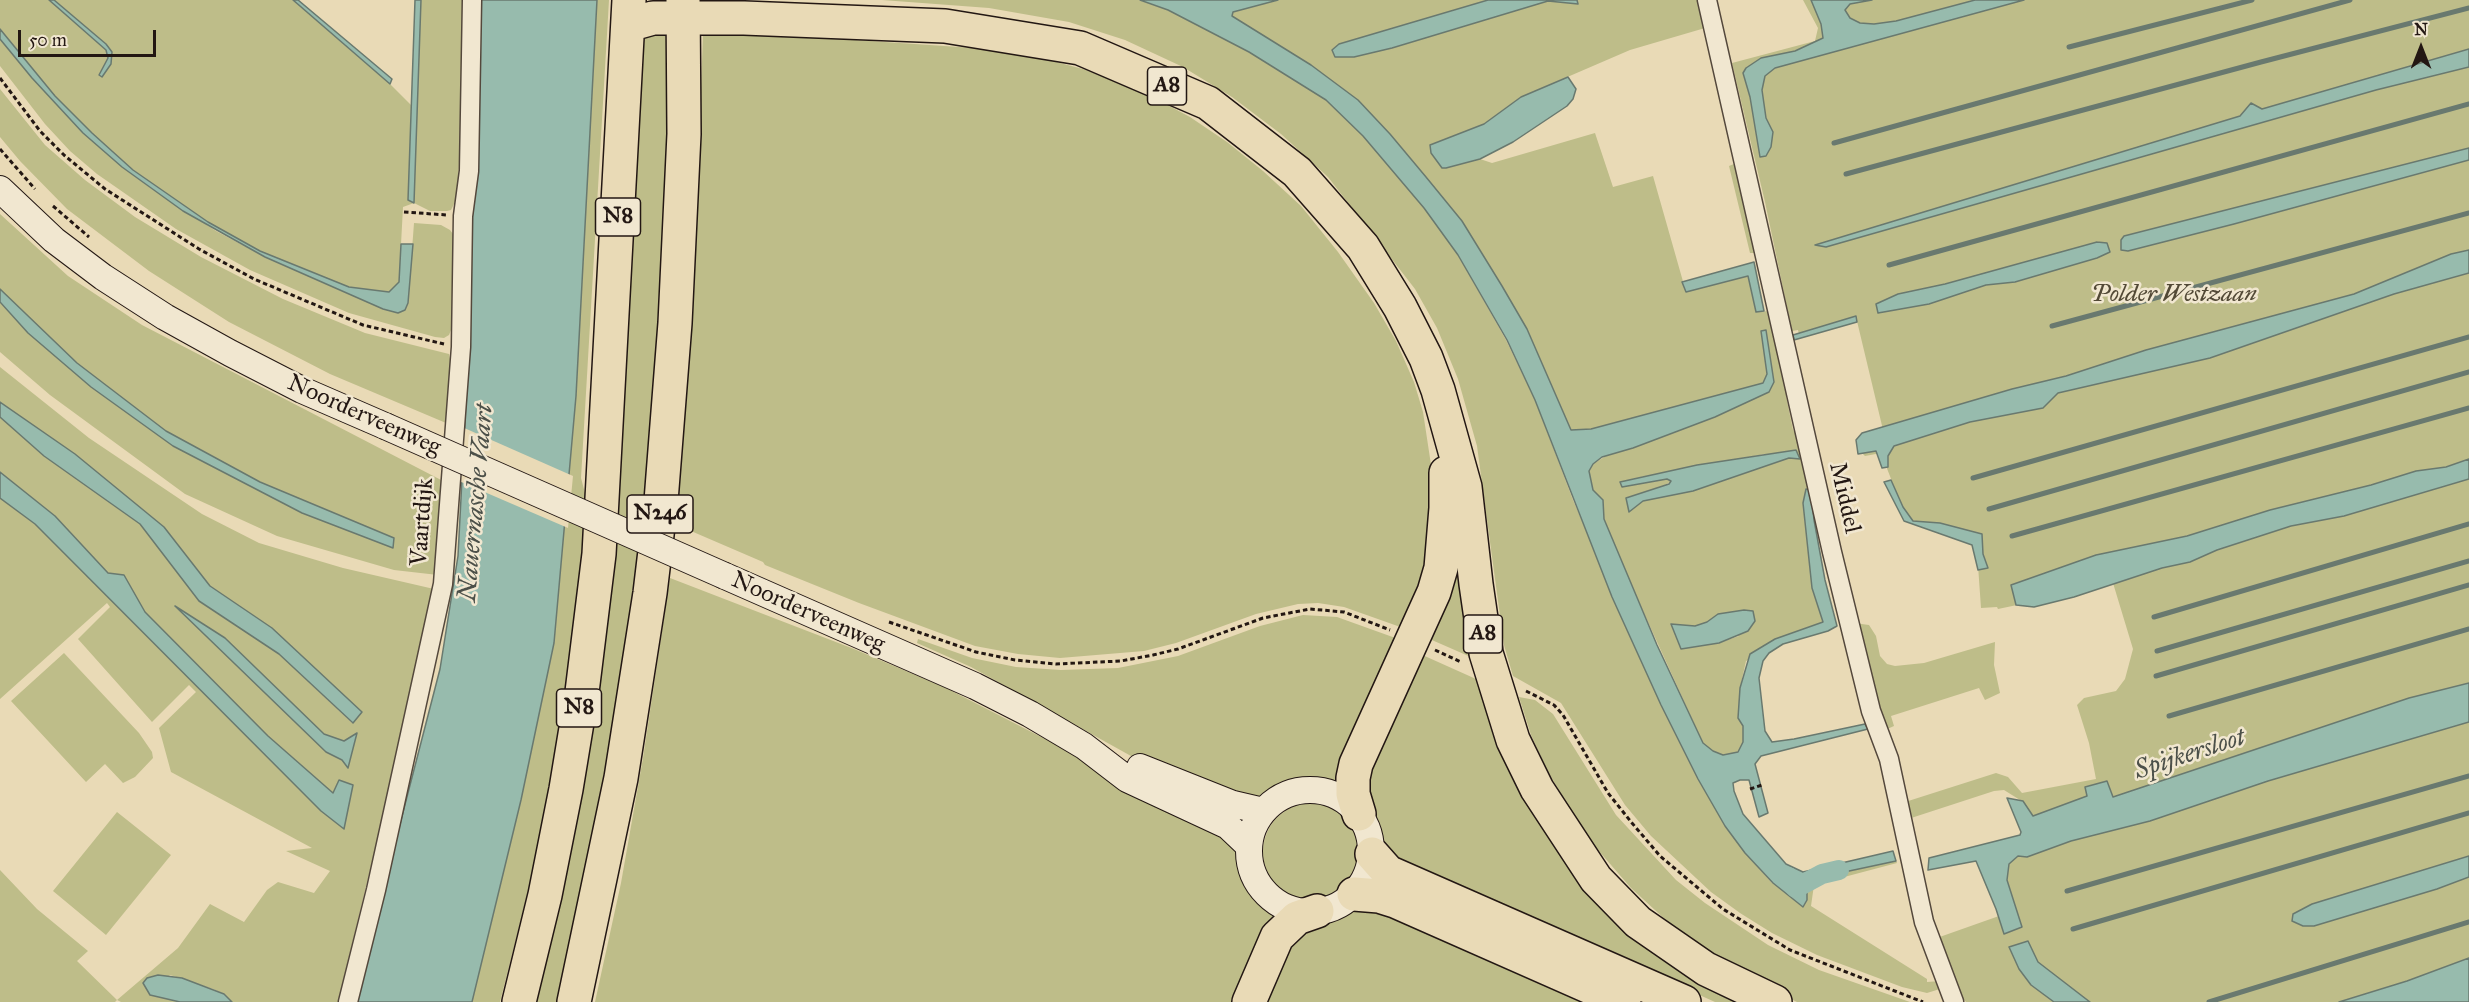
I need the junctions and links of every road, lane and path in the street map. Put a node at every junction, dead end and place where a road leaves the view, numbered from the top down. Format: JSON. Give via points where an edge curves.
{"nodes":[{"id":1,"x":472,"y":0,"type":"edge"},
{"id":2,"x":1707,"y":0,"type":"edge"},
{"id":3,"x":683,"y":9,"type":"edge"},
{"id":4,"x":628,"y":12,"type":"edge"},
{"id":5,"x":0,"y":78,"type":"edge"},
{"id":6,"x":0,"y":149,"type":"edge"},
{"id":7,"x":0,"y":189,"type":"edge"},
{"id":8,"x":41,"y":196,"type":"dead end"},
{"id":9,"x":49,"y":203,"type":"dead end"},
{"id":10,"x":404,"y":212,"type":"dead end"},
{"id":11,"x":463,"y":216,"type":"junction"},
{"id":12,"x":96,"y":243,"type":"dead end"},
{"id":13,"x":460,"y":347,"type":"junction"},
{"id":14,"x":1446,"y":417,"type":"junction"},
{"id":15,"x":879,"y":618,"type":"dead end"},
{"id":16,"x":1393,"y":631,"type":"dead end"},
{"id":17,"x":1433,"y":649,"type":"dead end"},
{"id":18,"x":1464,"y":663,"type":"dead end"},
{"id":19,"x":1525,"y":691,"type":"dead end"},
{"id":20,"x":1084,"y":746,"type":"junction"},
{"id":21,"x":1762,"y":785,"type":"dead end"},
{"id":22,"x":1750,"y":789,"type":"dead end"},
{"id":23,"x":1263,"y":811,"type":"junction"},
{"id":24,"x":1359,"y":814,"type":"junction"},
{"id":25,"x":1248,"y":845,"type":"junction"},
{"id":26,"x":1371,"y":854,"type":"junction"},
{"id":27,"x":1354,"y":894,"type":"junction"},
{"id":28,"x":1317,"y":911,"type":"junction"},
{"id":29,"x":348,"y":1002,"type":"edge"},
{"id":30,"x":519,"y":1002,"type":"edge"},
{"id":31,"x":574,"y":1002,"type":"edge"},
{"id":32,"x":1249,"y":1002,"type":"edge"},
{"id":33,"x":1624,"y":1002,"type":"edge"},
{"id":34,"x":1684,"y":1002,"type":"edge"},
{"id":35,"x":1775,"y":1002,"type":"edge"},
{"id":36,"x":1923,"y":1002,"type":"edge"},
{"id":37,"x":1953,"y":1002,"type":"edge"}],
"edges":[{"from":1,"to":11,"type":"street","name":"Vaartdijk","via":[[469,171]]},
{"from":2,"to":37,"type":"street","name":"Middel","via":[[1832,552],[1872,711],[1889,759],[1924,922]]},
{"from":3,"to":4,"type":"highway","number":"A8","via":[[653,18]]},
{"from":3,"to":14,"type":"highway","number":"A8","via":[[744,18],[945,26],[1080,48],[1208,104],[1297,172],[1363,247],[1413,330]]},
{"from":3,"to":31,"type":"highway","number":"N246","via":[[684,134],[661,501],[621,778]]},
{"from":4,"to":30,"type":"highway","number":"N8","via":[[597,576],[558,832]]},
{"from":5,"to":13,"type":"path","via":[[40,131],[64,155],[105,189],[199,249],[254,279],[363,325]]},
{"from":6,"to":8,"type":"path"},
{"from":7,"to":20,"type":"street","name":"Noorderveenweg","bridge":true,"via":[[54,240],[103,277],[165,317],[302,390],[975,686]]},
{"from":9,"to":12,"type":"path"},
{"from":10,"to":11,"type":"path"},
{"from":11,"to":13,"type":"street","name":"Vaartdijk"},
{"from":13,"to":29,"type":"street","name":"Vaartdijk","via":[[443,584]]},
{"from":14,"to":24,"type":"highway","number":"A8","via":[[1446,508],[1441,568],[1434,592],[1356,764],[1353,794]]},
{"from":14,"to":35,"type":"highway","number":"A8","via":[[1465,487],[1486,653],[1514,740],[1537,789],[1596,879],[1638,922],[1706,969]]},
{"from":15,"to":16,"type":"path","name":"Noorderveenweg","via":[[976,652],[1056,664],[1121,661],[1153,655],[1263,618],[1310,609],[1344,612]]},
{"from":17,"to":18,"type":"path"},
{"from":19,"to":36,"type":"path","via":[[1554,705],[1608,794],[1660,856],[1723,909],[1790,950]]},
{"from":20,"to":23,"type":"street","name":"Noorderveenweg","via":[[1233,804]]},
{"from":20,"to":25,"type":"street","name":"Noorderveenweg","via":[[1127,779],[1228,826]]},
{"from":21,"to":22,"type":"path"},
{"from":23,"to":24,"type":"street","via":[[1276,799],[1313,790],[1346,801]]},
{"from":23,"to":25,"type":"street"},
{"from":24,"to":26,"type":"street","via":[[1368,830]]},
{"from":25,"to":28,"type":"street","via":[[1252,874],[1264,891],[1280,905],[1302,912]]},
{"from":26,"to":27,"type":"street","via":[[1365,879]]},
{"from":26,"to":34,"type":"highway","via":[[1388,872]]},
{"from":27,"to":28,"type":"street","via":[[1332,908]]},
{"from":27,"to":33,"type":"highway","via":[[1395,901]]},
{"from":28,"to":32,"type":"highway","via":[[1297,918],[1277,937]]}]}
